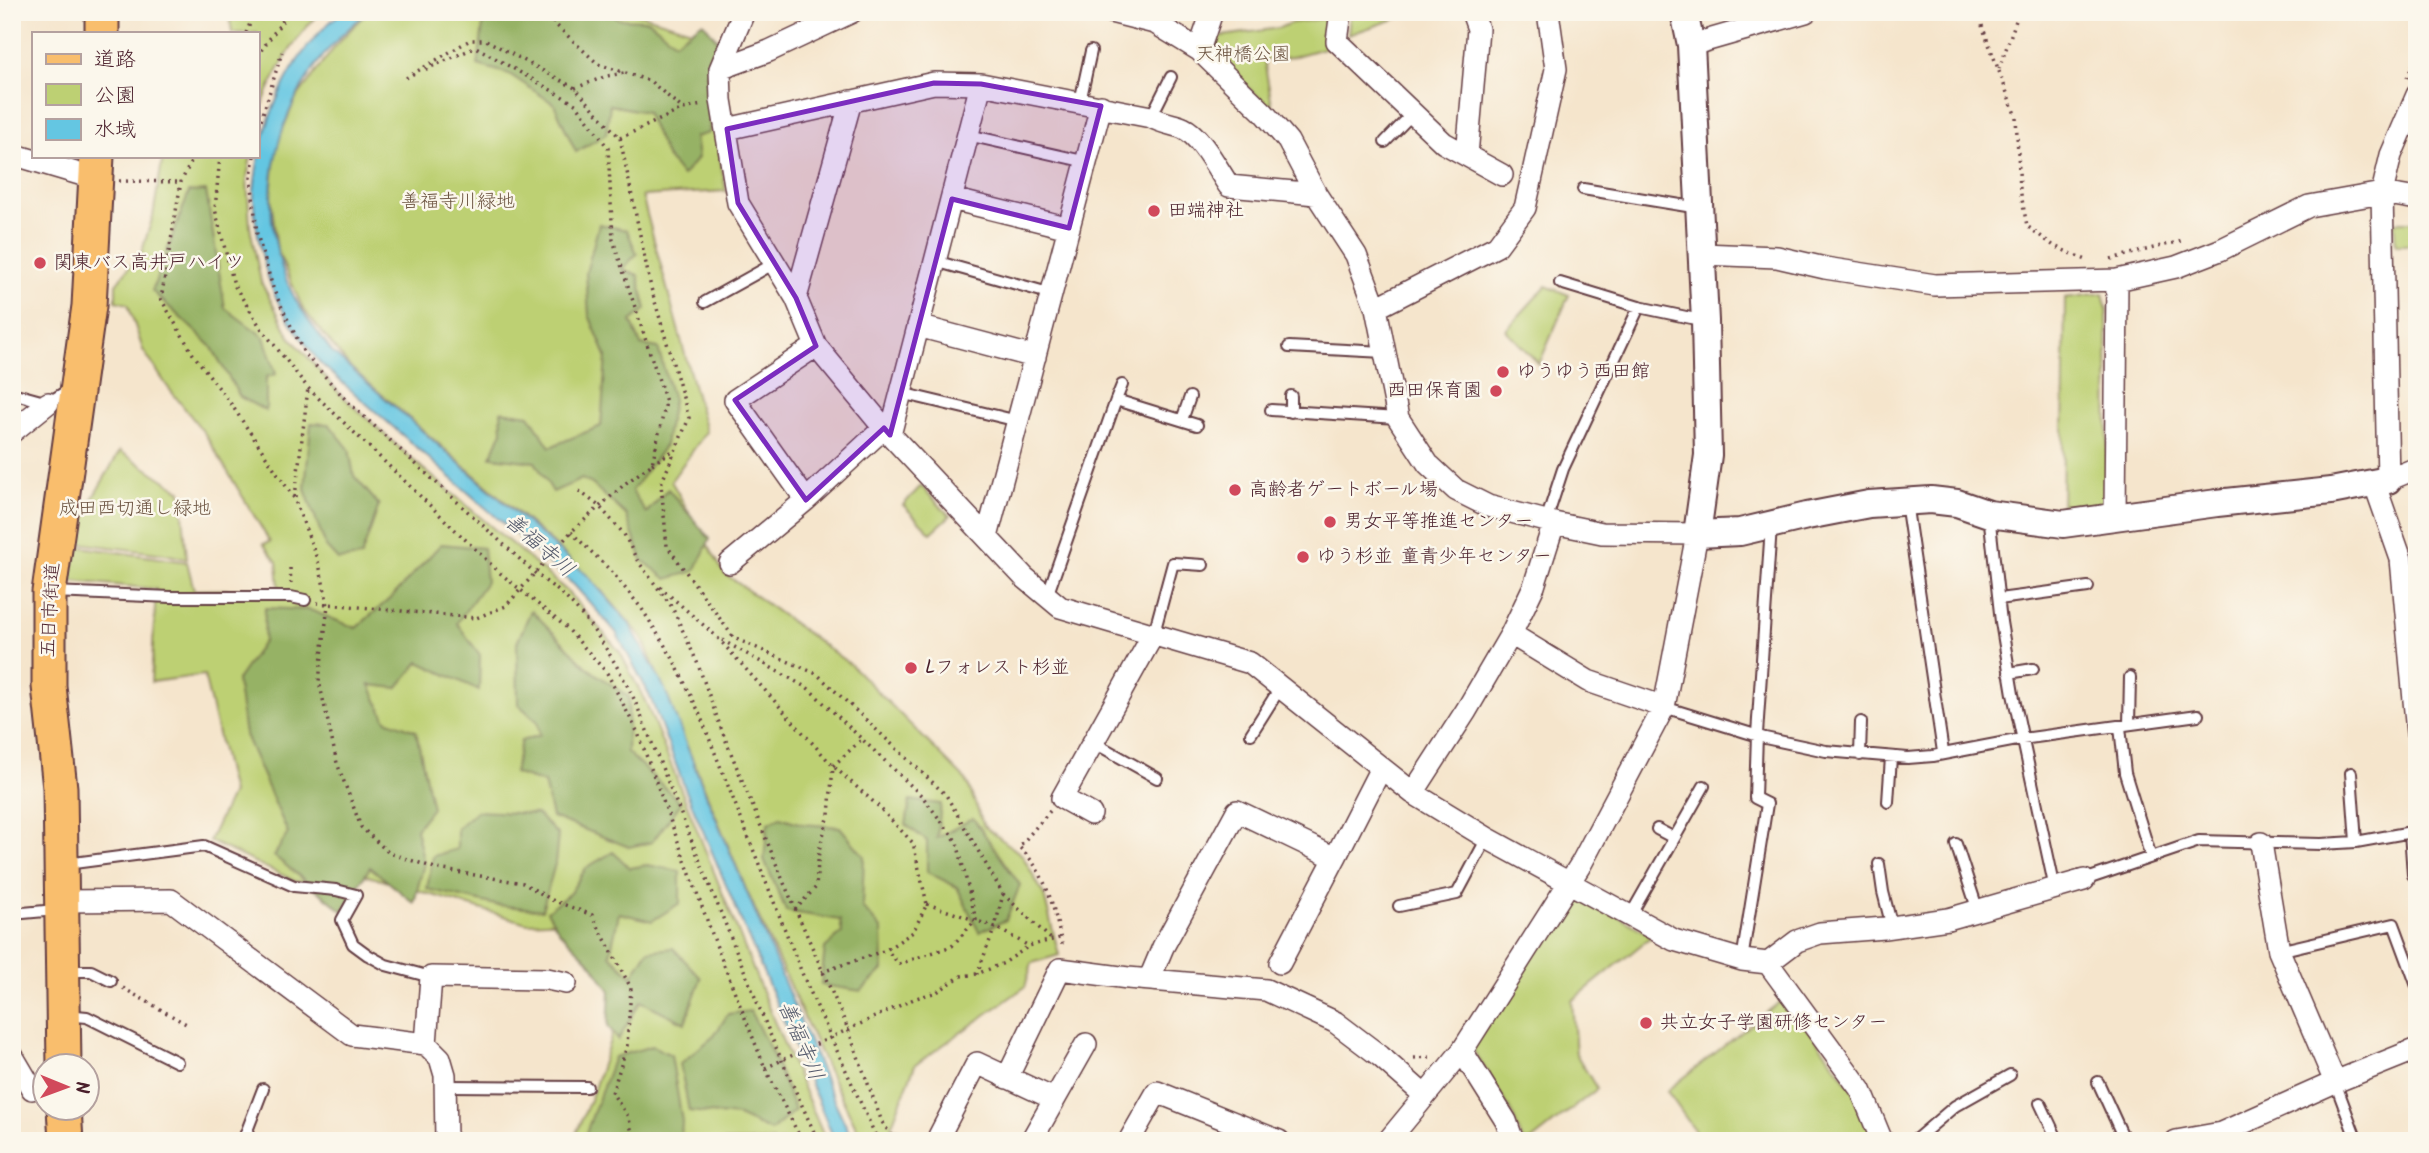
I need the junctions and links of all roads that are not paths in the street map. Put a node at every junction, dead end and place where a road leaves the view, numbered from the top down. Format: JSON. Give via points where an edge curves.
{"nodes":[{"id":1,"x":102,"y":12,"type":"edge"},
{"id":2,"x":744,"y":12,"type":"edge"},
{"id":3,"x":852,"y":12,"type":"edge"},
{"id":4,"x":1111,"y":12,"type":"edge"},
{"id":5,"x":1212,"y":12,"type":"edge"},
{"id":6,"x":1341,"y":12,"type":"edge"},
{"id":7,"x":1472,"y":12,"type":"edge"},
{"id":8,"x":1548,"y":12,"type":"edge"},
{"id":9,"x":1684,"y":12,"type":"edge"},
{"id":10,"x":1806,"y":12,"type":"edge"},
{"id":11,"x":102,"y":32,"type":"edge"},
{"id":12,"x":1691,"y":45,"type":"junction"},
{"id":13,"x":1199,"y":50,"type":"junction"},
{"id":14,"x":1091,"y":51,"type":"dead end"},
{"id":15,"x":720,"y":69,"type":"junction"},
{"id":16,"x":1171,"y":77,"type":"dead end"},
{"id":17,"x":981,"y":84,"type":"junction"},
{"id":18,"x":2412,"y":87,"type":"edge"},
{"id":19,"x":851,"y":101,"type":"junction"},
{"id":20,"x":1090,"y":104,"type":"junction"},
{"id":21,"x":1413,"y":113,"type":"junction"},
{"id":22,"x":1151,"y":117,"type":"junction"},
{"id":23,"x":727,"y":129,"type":"junction"},
{"id":24,"x":968,"y":135,"type":"junction"},
{"id":25,"x":1385,"y":142,"type":"dead end"},
{"id":26,"x":12,"y":154,"type":"edge"},
{"id":27,"x":1467,"y":155,"type":"junction"},
{"id":28,"x":32,"y":158,"type":"edge"},
{"id":29,"x":32,"y":158,"type":"edge"},
{"id":30,"x":1087,"y":162,"type":"junction"},
{"id":31,"x":103,"y":172,"type":"edge"},
{"id":32,"x":1502,"y":175,"type":"dead end"},
{"id":33,"x":1583,"y":189,"type":"dead end"},
{"id":34,"x":2382,"y":193,"type":"junction"},
{"id":35,"x":1315,"y":194,"type":"junction"},
{"id":36,"x":951,"y":199,"type":"junction"},
{"id":37,"x":2417,"y":199,"type":"edge"},
{"id":38,"x":1699,"y":208,"type":"junction"},
{"id":39,"x":1069,"y":228,"type":"junction"},
{"id":40,"x":1702,"y":254,"type":"junction"},
{"id":41,"x":935,"y":261,"type":"junction"},
{"id":42,"x":775,"y":263,"type":"junction"},
{"id":43,"x":2117,"y":280,"type":"junction"},
{"id":44,"x":1560,"y":283,"type":"dead end"},
{"id":45,"x":1052,"y":294,"type":"junction"},
{"id":46,"x":796,"y":298,"type":"junction"},
{"id":47,"x":705,"y":302,"type":"dead end"},
{"id":48,"x":1639,"y":307,"type":"junction"},
{"id":49,"x":1376,"y":308,"type":"junction"},
{"id":50,"x":1705,"y":321,"type":"junction"},
{"id":51,"x":918,"y":326,"type":"junction"},
{"id":52,"x":816,"y":346,"type":"junction"},
{"id":53,"x":1289,"y":347,"type":"dead end"},
{"id":54,"x":1384,"y":352,"type":"junction"},
{"id":55,"x":1035,"y":358,"type":"junction"},
{"id":56,"x":80,"y":382,"type":"junction"},
{"id":57,"x":1122,"y":385,"type":"dead end"},
{"id":58,"x":12,"y":393,"type":"edge"},
{"id":59,"x":901,"y":393,"type":"junction"},
{"id":60,"x":1291,"y":396,"type":"dead end"},
{"id":61,"x":1190,"y":397,"type":"dead end"},
{"id":62,"x":1116,"y":400,"type":"junction"},
{"id":63,"x":48,"y":403,"type":"junction"},
{"id":64,"x":1271,"y":410,"type":"dead end"},
{"id":65,"x":1291,"y":411,"type":"junction"},
{"id":66,"x":1398,"y":418,"type":"junction"},
{"id":67,"x":1017,"y":421,"type":"junction"},
{"id":68,"x":1182,"y":421,"type":"junction"},
{"id":69,"x":1197,"y":425,"type":"dead end"},
{"id":70,"x":887,"y":431,"type":"junction"},
{"id":71,"x":12,"y":432,"type":"edge"},
{"id":72,"x":2417,"y":468,"type":"edge"},
{"id":73,"x":2381,"y":483,"type":"junction"},
{"id":74,"x":806,"y":500,"type":"junction"},
{"id":75,"x":1906,"y":502,"type":"junction"},
{"id":76,"x":1989,"y":514,"type":"junction"},
{"id":77,"x":2115,"y":517,"type":"junction"},
{"id":78,"x":1550,"y":522,"type":"junction"},
{"id":79,"x":1771,"y":526,"type":"junction"},
{"id":80,"x":1697,"y":534,"type":"junction"},
{"id":81,"x":987,"y":537,"type":"junction"},
{"id":82,"x":730,"y":563,"type":"dead end"},
{"id":83,"x":1203,"y":565,"type":"dead end"},
{"id":84,"x":2088,"y":587,"type":"dead end"},
{"id":85,"x":50,"y":592,"type":"junction"},
{"id":86,"x":1047,"y":596,"type":"junction"},
{"id":87,"x":1999,"y":598,"type":"junction"},
{"id":88,"x":305,"y":600,"type":"road end"},
{"id":89,"x":1154,"y":633,"type":"junction"},
{"id":90,"x":1511,"y":634,"type":"junction"},
{"id":91,"x":2033,"y":669,"type":"dead end"},
{"id":92,"x":2009,"y":673,"type":"junction"},
{"id":93,"x":2130,"y":677,"type":"dead end"},
{"id":94,"x":1280,"y":688,"type":"junction"},
{"id":95,"x":2415,"y":700,"type":"edge"},
{"id":96,"x":1664,"y":708,"type":"junction"},
{"id":97,"x":2198,"y":715,"type":"dead end"},
{"id":98,"x":1861,"y":722,"type":"dead end"},
{"id":99,"x":2124,"y":726,"type":"junction"},
{"id":100,"x":2417,"y":733,"type":"edge"},
{"id":101,"x":1251,"y":734,"type":"dead end"},
{"id":102,"x":1757,"y":734,"type":"junction"},
{"id":103,"x":2022,"y":739,"type":"junction"},
{"id":104,"x":1093,"y":742,"type":"junction"},
{"id":105,"x":1943,"y":752,"type":"junction"},
{"id":106,"x":1860,"y":755,"type":"junction"},
{"id":107,"x":1891,"y":757,"type":"junction"},
{"id":108,"x":1381,"y":768,"type":"junction"},
{"id":109,"x":2351,"y":773,"type":"dead end"},
{"id":110,"x":1157,"y":778,"type":"dead end"},
{"id":111,"x":1704,"y":786,"type":"dead end"},
{"id":112,"x":1413,"y":793,"type":"junction"},
{"id":113,"x":1888,"y":802,"type":"dead end"},
{"id":114,"x":1091,"y":814,"type":"dead end"},
{"id":115,"x":1657,"y":829,"type":"dead end"},
{"id":116,"x":2413,"y":831,"type":"edge"},
{"id":117,"x":1487,"y":838,"type":"junction"},
{"id":118,"x":1674,"y":838,"type":"junction"},
{"id":119,"x":2356,"y":842,"type":"junction"},
{"id":120,"x":2261,"y":843,"type":"junction"},
{"id":121,"x":1956,"y":844,"type":"dead end"},
{"id":122,"x":2151,"y":857,"type":"junction"},
{"id":123,"x":1335,"y":858,"type":"junction"},
{"id":124,"x":62,"y":864,"type":"junction"},
{"id":125,"x":1879,"y":864,"type":"dead end"},
{"id":126,"x":2413,"y":874,"type":"dead end"},
{"id":127,"x":2084,"y":880,"type":"joint"},
{"id":128,"x":1569,"y":882,"type":"junction"},
{"id":129,"x":2055,"y":889,"type":"junction"},
{"id":130,"x":63,"y":906,"type":"junction"},
{"id":131,"x":1399,"y":906,"type":"dead end"},
{"id":132,"x":1978,"y":911,"type":"junction"},
{"id":133,"x":12,"y":914,"type":"edge"},
{"id":134,"x":1630,"y":916,"type":"junction"},
{"id":135,"x":1892,"y":927,"type":"junction"},
{"id":136,"x":2279,"y":951,"type":"junction"},
{"id":137,"x":1742,"y":960,"type":"junction"},
{"id":138,"x":1280,"y":963,"type":"dead end"},
{"id":139,"x":1768,"y":963,"type":"junction"},
{"id":140,"x":63,"y":971,"type":"junction"},
{"id":141,"x":431,"y":977,"type":"junction"},
{"id":142,"x":1152,"y":979,"type":"junction"},
{"id":143,"x":111,"y":981,"type":"road end"},
{"id":144,"x":566,"y":983,"type":"dead end"},
{"id":145,"x":2417,"y":986,"type":"edge"},
{"id":146,"x":63,"y":1015,"type":"junction"},
{"id":147,"x":426,"y":1044,"type":"junction"},
{"id":148,"x":1086,"y":1044,"type":"dead end"},
{"id":149,"x":2417,"y":1049,"type":"edge"},
{"id":150,"x":1462,"y":1051,"type":"junction"},
{"id":151,"x":64,"y":1052,"type":"edge"},
{"id":152,"x":12,"y":1055,"type":"edge"},
{"id":153,"x":177,"y":1062,"type":"dead end"},
{"id":154,"x":2010,"y":1075,"type":"dead end"},
{"id":155,"x":1007,"y":1078,"type":"junction"},
{"id":156,"x":2098,"y":1082,"type":"dead end"},
{"id":157,"x":2335,"y":1082,"type":"junction"},
{"id":158,"x":446,"y":1086,"type":"junction"},
{"id":159,"x":587,"y":1087,"type":"dead end"},
{"id":160,"x":30,"y":1089,"type":"edge"},
{"id":161,"x":263,"y":1089,"type":"dead end"},
{"id":162,"x":1424,"y":1095,"type":"junction"},
{"id":163,"x":1054,"y":1100,"type":"junction"},
{"id":164,"x":2040,"y":1103,"type":"dead end"},
{"id":165,"x":2223,"y":1137,"type":"edge"},
{"id":166,"x":243,"y":1141,"type":"edge"},
{"id":167,"x":446,"y":1141,"type":"edge"},
{"id":168,"x":940,"y":1141,"type":"edge"},
{"id":169,"x":1031,"y":1141,"type":"edge"},
{"id":170,"x":1129,"y":1141,"type":"edge"},
{"id":171,"x":1279,"y":1141,"type":"edge"},
{"id":172,"x":1388,"y":1141,"type":"edge"},
{"id":173,"x":1513,"y":1141,"type":"edge"},
{"id":174,"x":1882,"y":1141,"type":"edge"},
{"id":175,"x":1914,"y":1141,"type":"edge"},
{"id":176,"x":2058,"y":1141,"type":"edge"},
{"id":177,"x":2125,"y":1141,"type":"edge"},
{"id":178,"x":2176,"y":1141,"type":"edge"},
{"id":179,"x":2357,"y":1141,"type":"edge"}],
"edges":[{"from":1,"to":11,"type":"main road"},
{"from":2,"to":15,"type":"street"},
{"from":3,"to":15,"type":"street"},
{"from":4,"to":13,"type":"street","via":[[1155,23]]},
{"from":5,"to":13,"type":"street"},
{"from":6,"to":21,"type":"street","via":[[1337,41]]},
{"from":7,"to":27,"type":"street","via":[[1478,29]]},
{"from":8,"to":49,"type":"street","via":[[1556,69],[1525,208],[1497,246]]},
{"from":9,"to":12,"type":"street"},
{"from":10,"to":12,"type":"street"},
{"from":12,"to":38,"type":"street"},
{"from":13,"to":35,"type":"street","via":[[1288,141]]},
{"from":14,"to":20,"type":"lane"},
{"from":15,"to":23,"type":"street"},
{"from":16,"to":22,"type":"lane"},
{"from":17,"to":19,"type":"street","via":[[934,83]]},
{"from":17,"to":20,"type":"street"},
{"from":17,"to":24,"type":"street"},
{"from":18,"to":34,"type":"street"},
{"from":19,"to":23,"type":"street"},
{"from":19,"to":46,"type":"street"},
{"from":20,"to":22,"type":"street"},
{"from":20,"to":30,"type":"street"},
{"from":21,"to":25,"type":"lane"},
{"from":21,"to":27,"type":"street","via":[[1444,143]]},
{"from":22,"to":35,"type":"street","via":[[1195,136],[1229,186]]},
{"from":23,"to":42,"type":"street","via":[[738,203]]},
{"from":24,"to":30,"type":"lane"},
{"from":24,"to":36,"type":"street"},
{"from":26,"to":28,"type":"street"},
{"from":27,"to":32,"type":"street"},
{"from":29,"to":31,"type":"street"},
{"from":30,"to":39,"type":"street"},
{"from":31,"to":56,"type":"main road","name":"五日市街道"},
{"from":33,"to":38,"type":"lane"},
{"from":34,"to":37,"type":"street"},
{"from":34,"to":43,"type":"street","via":[[2309,206],[2176,267]]},
{"from":34,"to":73,"type":"street"},
{"from":35,"to":49,"type":"street","via":[[1356,256]]},
{"from":36,"to":39,"type":"street"},
{"from":36,"to":41,"type":"street"},
{"from":38,"to":40,"type":"street"},
{"from":39,"to":45,"type":"street"},
{"from":40,"to":43,"type":"street","via":[[1777,257],[1935,285]]},
{"from":40,"to":50,"type":"street"},
{"from":41,"to":45,"type":"lane"},
{"from":41,"to":51,"type":"street"},
{"from":42,"to":46,"type":"street"},
{"from":42,"to":47,"type":"lane"},
{"from":43,"to":77,"type":"street"},
{"from":44,"to":48,"type":"lane"},
{"from":45,"to":55,"type":"street"},
{"from":46,"to":52,"type":"street"},
{"from":48,"to":50,"type":"lane"},
{"from":48,"to":78,"type":"lane","via":[[1563,469]]},
{"from":49,"to":54,"type":"street"},
{"from":50,"to":80,"type":"street","via":[[1708,455]]},
{"from":51,"to":55,"type":"street"},
{"from":51,"to":59,"type":"street"},
{"from":52,"to":70,"type":"street"},
{"from":52,"to":74,"type":"street","via":[[734,400]]},
{"from":53,"to":54,"type":"lane"},
{"from":54,"to":66,"type":"street"},
{"from":55,"to":67,"type":"street"},
{"from":56,"to":63,"type":"lane"},
{"from":56,"to":85,"type":"main road","name":"五日市街道"},
{"from":57,"to":62,"type":"lane"},
{"from":58,"to":63,"type":"lane"},
{"from":59,"to":67,"type":"lane"},
{"from":59,"to":70,"type":"street"},
{"from":60,"to":65,"type":"lane"},
{"from":61,"to":68,"type":"lane"},
{"from":62,"to":68,"type":"lane"},
{"from":62,"to":86,"type":"lane"},
{"from":63,"to":71,"type":"street"},
{"from":64,"to":65,"type":"lane"},
{"from":65,"to":66,"type":"lane"},
{"from":66,"to":78,"type":"street","via":[[1428,464],[1456,490],[1488,506]]},
{"from":67,"to":81,"type":"street"},
{"from":68,"to":69,"type":"lane"},
{"from":70,"to":74,"type":"street"},
{"from":70,"to":81,"type":"street"},
{"from":72,"to":73,"type":"street"},
{"from":73,"to":77,"type":"street"},
{"from":73,"to":95,"type":"street","via":[[2405,558]]},
{"from":74,"to":82,"type":"street"},
{"from":75,"to":76,"type":"street","via":[[1957,503]]},
{"from":75,"to":79,"type":"street","via":[[1869,504]]},
{"from":75,"to":105,"type":"lane"},
{"from":76,"to":77,"type":"street","via":[[2063,524]]},
{"from":76,"to":87,"type":"lane"},
{"from":78,"to":80,"type":"street","via":[[1602,533]]},
{"from":78,"to":90,"type":"street","via":[[1534,586]]},
{"from":79,"to":80,"type":"street"},
{"from":79,"to":102,"type":"lane"},
{"from":80,"to":96,"type":"street"},
{"from":81,"to":86,"type":"street"},
{"from":83,"to":89,"type":"lane","via":[[1173,564]]},
{"from":84,"to":87,"type":"lane"},
{"from":85,"to":88,"type":"lane"},
{"from":85,"to":124,"type":"main road","name":"五日市街道","via":[[49,686],[60,788]]},
{"from":86,"to":89,"type":"street","via":[[1060,607]]},
{"from":87,"to":92,"type":"lane"},
{"from":89,"to":94,"type":"street","via":[[1250,663]]},
{"from":89,"to":104,"type":"street"},
{"from":90,"to":96,"type":"street","via":[[1588,681]]},
{"from":90,"to":112,"type":"street"},
{"from":91,"to":92,"type":"lane"},
{"from":92,"to":103,"type":"lane"},
{"from":93,"to":99,"type":"lane"},
{"from":94,"to":101,"type":"lane"},
{"from":94,"to":108,"type":"street"},
{"from":95,"to":100,"type":"street"},
{"from":96,"to":102,"type":"lane"},
{"from":96,"to":128,"type":"street"},
{"from":97,"to":99,"type":"lane"},
{"from":98,"to":106,"type":"lane"},
{"from":99,"to":103,"type":"lane"},
{"from":99,"to":122,"type":"lane","via":[[2125,772]]},
{"from":102,"to":106,"type":"lane"},
{"from":102,"to":137,"type":"lane","via":[[1755,798],[1767,804]]},
{"from":103,"to":105,"type":"lane"},
{"from":103,"to":129,"type":"lane"},
{"from":104,"to":110,"type":"lane"},
{"from":104,"to":114,"type":"street","via":[[1062,798]]},
{"from":105,"to":107,"type":"lane"},
{"from":106,"to":107,"type":"lane"},
{"from":107,"to":113,"type":"lane"},
{"from":108,"to":112,"type":"street"},
{"from":108,"to":123,"type":"street"},
{"from":109,"to":119,"type":"lane"},
{"from":111,"to":118,"type":"lane"},
{"from":112,"to":117,"type":"street"},
{"from":115,"to":118,"type":"lane"},
{"from":116,"to":119,"type":"lane"},
{"from":116,"to":126,"type":"lane"},
{"from":117,"to":128,"type":"street"},
{"from":117,"to":131,"type":"lane","via":[[1457,894]]},
{"from":118,"to":134,"type":"lane"},
{"from":119,"to":120,"type":"lane"},
{"from":120,"to":122,"type":"lane","via":[[2199,841]]},
{"from":120,"to":136,"type":"street"},
{"from":121,"to":132,"type":"lane"},
{"from":122,"to":127,"type":"lane"},
{"from":123,"to":138,"type":"street"},
{"from":123,"to":142,"type":"street","via":[[1237,811],[1163,947]]},
{"from":124,"to":130,"type":"main road","name":"五日市街道"},
{"from":124,"to":141,"type":"lane","via":[[204,846],[294,886],[356,895],[342,920],[353,944],[386,965]]},
{"from":125,"to":135,"type":"lane"},
{"from":127,"to":129,"type":"street"},
{"from":128,"to":134,"type":"street"},
{"from":128,"to":150,"type":"street"},
{"from":129,"to":132,"type":"street"},
{"from":130,"to":133,"type":"lane"},
{"from":130,"to":140,"type":"main road","name":"五日市街道"},
{"from":130,"to":147,"type":"street","via":[[171,900],[352,1035]]},
{"from":132,"to":135,"type":"street"},
{"from":134,"to":137,"type":"street","via":[[1674,940]]},
{"from":135,"to":139,"type":"street","via":[[1820,933],[1797,942]]},
{"from":136,"to":145,"type":"lane","via":[[2394,923]]},
{"from":136,"to":157,"type":"street"},
{"from":137,"to":139,"type":"street"},
{"from":139,"to":174,"type":"street","via":[[1861,1090]]},
{"from":140,"to":143,"type":"lane","via":[[91,971]]},
{"from":140,"to":146,"type":"main road","name":"五日市街道"},
{"from":141,"to":144,"type":"street"},
{"from":141,"to":147,"type":"street"},
{"from":142,"to":155,"type":"street","via":[[1060,969]]},
{"from":142,"to":162,"type":"street","via":[[1266,990],[1335,1022]]},
{"from":146,"to":151,"type":"main road","name":"五日市街道"},
{"from":146,"to":153,"type":"lane","via":[[87,1017]]},
{"from":147,"to":158,"type":"street","via":[[440,1058]]},
{"from":148,"to":163,"type":"street"},
{"from":149,"to":157,"type":"street"},
{"from":150,"to":162,"type":"street"},
{"from":150,"to":173,"type":"street","via":[[1506,1121]]},
{"from":152,"to":160,"type":"street"},
{"from":154,"to":175,"type":"lane","via":[[1955,1106]]},
{"from":155,"to":163,"type":"street"},
{"from":155,"to":168,"type":"street","via":[[977,1063]]},
{"from":156,"to":177,"type":"lane"},
{"from":157,"to":165,"type":"street"},
{"from":157,"to":179,"type":"lane"},
{"from":158,"to":159,"type":"lane"},
{"from":158,"to":167,"type":"street"},
{"from":161,"to":166,"type":"lane"},
{"from":162,"to":172,"type":"street"},
{"from":163,"to":169,"type":"street"},
{"from":164,"to":176,"type":"lane"},
{"from":165,"to":178,"type":"street"},
{"from":170,"to":171,"type":"street","via":[[1157,1092]]}]}
